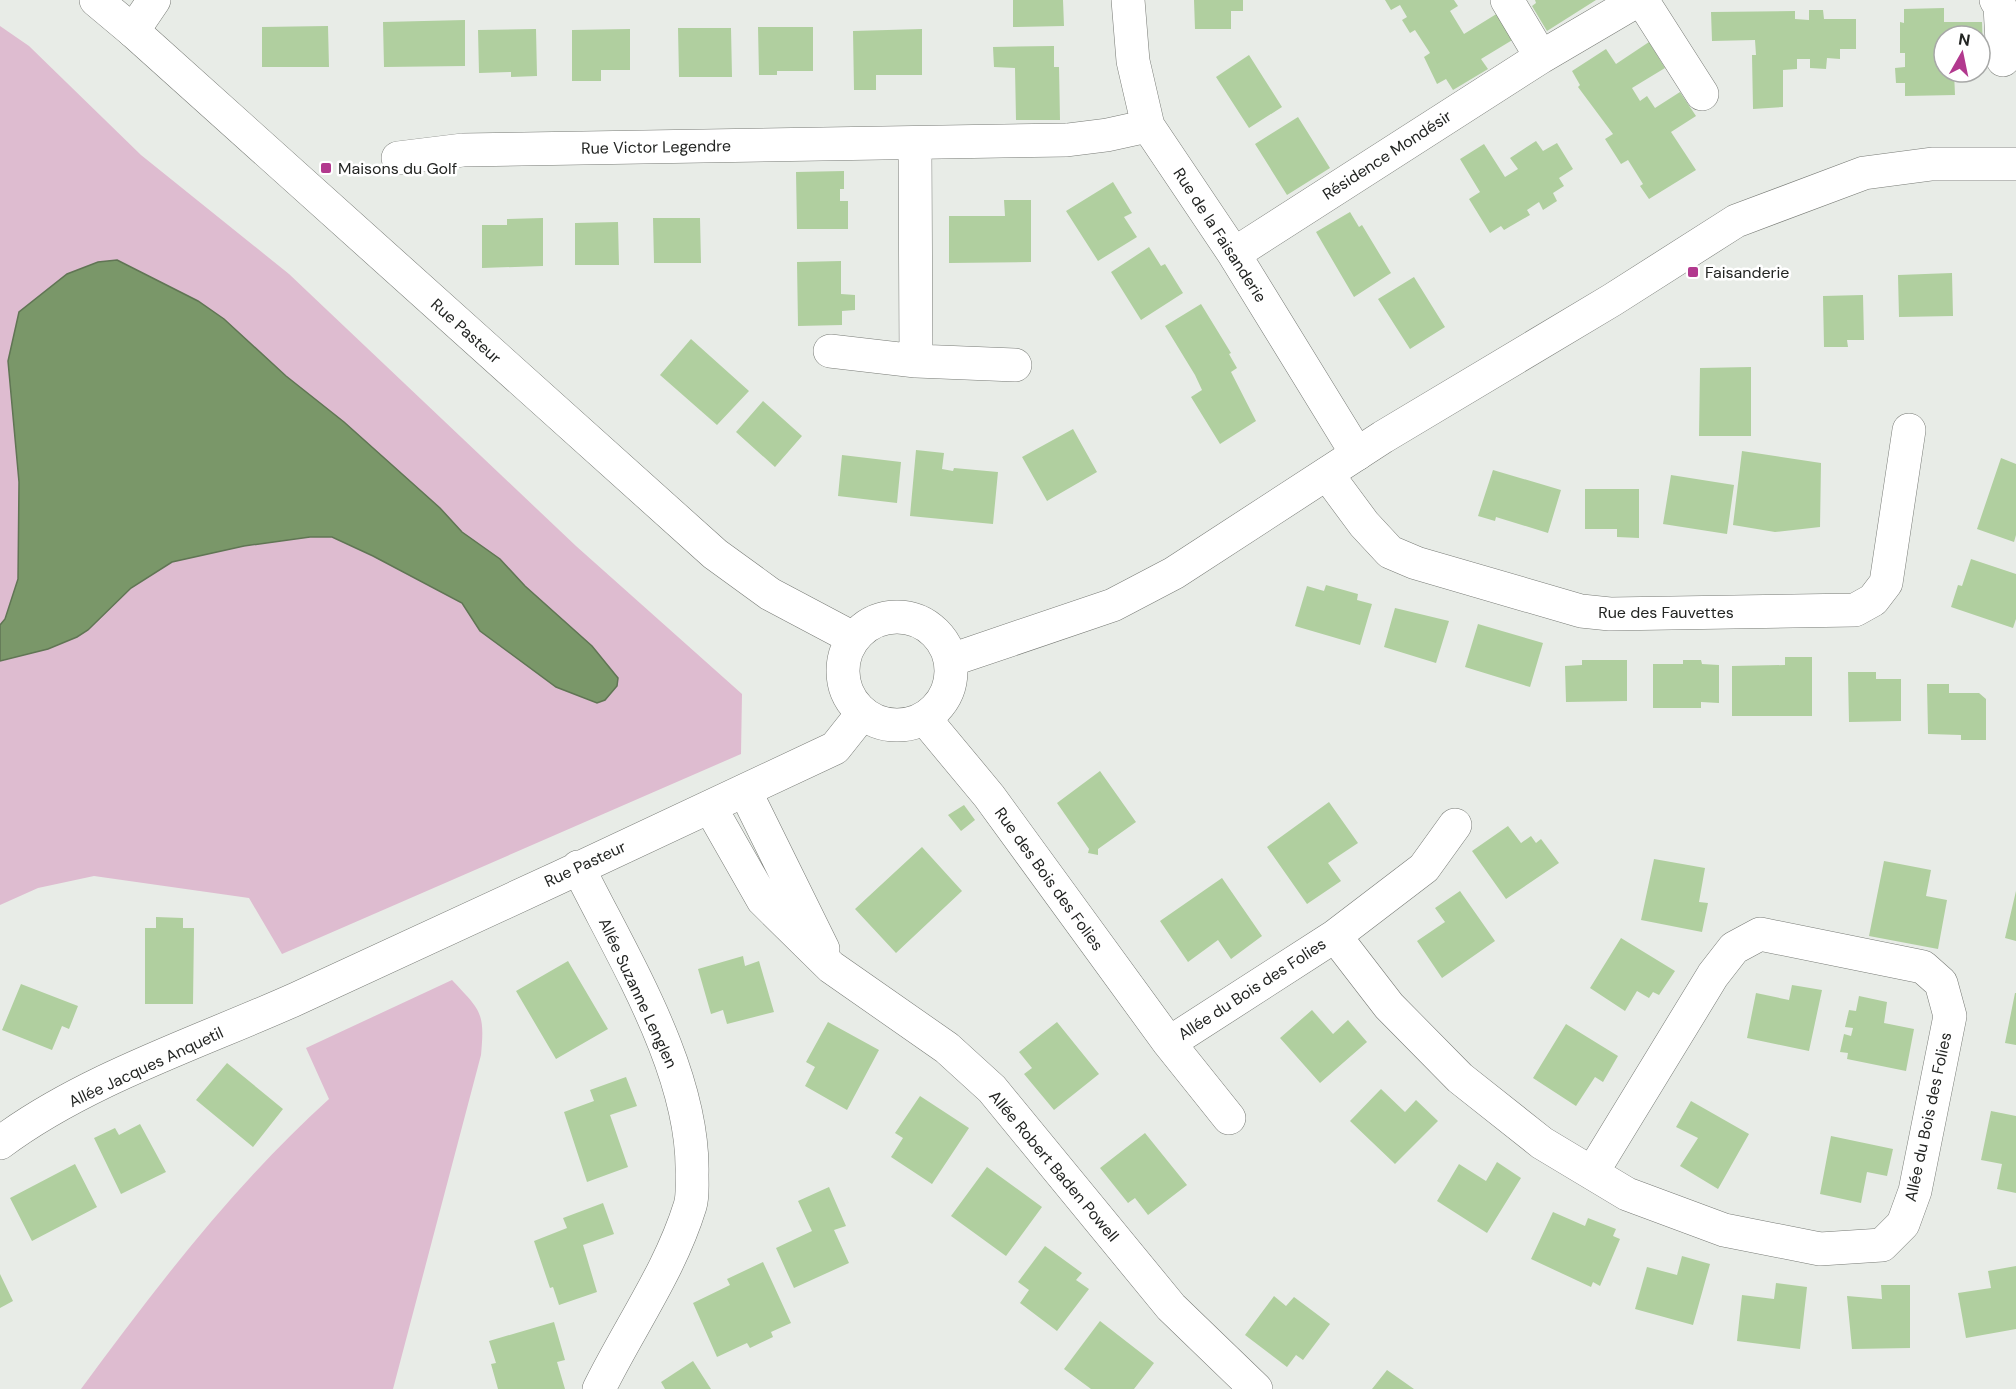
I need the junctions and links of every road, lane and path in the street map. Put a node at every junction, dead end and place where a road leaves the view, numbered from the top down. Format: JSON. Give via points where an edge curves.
{"nodes":[{"id":1,"x":96,"y":0,"type":"edge"},
{"id":2,"x":154,"y":0,"type":"edge"},
{"id":3,"x":1128,"y":0,"type":"edge"},
{"id":4,"x":1507,"y":0,"type":"edge"},
{"id":5,"x":1640,"y":0,"type":"edge"},
{"id":6,"x":1996,"y":0,"type":"edge"},
{"id":7,"x":134,"y":31,"type":"junction"},
{"id":8,"x":1541,"y":57,"type":"junction"},
{"id":9,"x":2003,"y":60,"type":"dead end"},
{"id":10,"x":1702,"y":94,"type":"dead end"},
{"id":11,"x":1148,"y":126,"type":"junction"},
{"id":12,"x":915,"y":144,"type":"junction"},
{"id":13,"x":398,"y":158,"type":"dead end"},
{"id":14,"x":2016,"y":165,"type":"edge"},
{"id":15,"x":1234,"y":254,"type":"junction"},
{"id":16,"x":830,"y":351,"type":"dead end"},
{"id":17,"x":916,"y":361,"type":"junction"},
{"id":18,"x":1015,"y":365,"type":"dead end"},
{"id":19,"x":1909,"y":430,"type":"dead end"},
{"id":20,"x":1358,"y":454,"type":"junction"},
{"id":21,"x":1327,"y":474,"type":"junction"},
{"id":22,"x":853,"y":638,"type":"junction"},
{"id":23,"x":951,"y":660,"type":"junction"},
{"id":24,"x":862,"y":714,"type":"junction"},
{"id":25,"x":925,"y":719,"type":"junction"},
{"id":26,"x":745,"y":791,"type":"junction"},
{"id":27,"x":710,"y":807,"type":"junction"},
{"id":28,"x":1455,"y":825,"type":"dead end"},
{"id":29,"x":578,"y":867,"type":"junction"},
{"id":30,"x":1335,"y":936,"type":"junction"},
{"id":31,"x":831,"y":967,"type":"junction"},
{"id":32,"x":296,"y":999,"type":"joint"},
{"id":33,"x":1169,"y":1043,"type":"junction"},
{"id":34,"x":1229,"y":1118,"type":"dead end"},
{"id":35,"x":0,"y":1143,"type":"edge"},
{"id":36,"x":1592,"y":1173,"type":"junction"},
{"id":37,"x":599,"y":1389,"type":"edge"},
{"id":38,"x":1256,"y":1389,"type":"edge"}],
"edges":[{"from":1,"to":7,"type":"street","name":"Rue Pasteur"},
{"from":2,"to":7,"type":"street"},
{"from":3,"to":11,"type":"street","name":"Rue de la Faisanderie","via":[[1132,61]]},
{"from":4,"to":8,"type":"street"},
{"from":5,"to":8,"type":"street","name":"Résidence Mondésir"},
{"from":5,"to":10,"type":"street","name":"Résidence Mondésir"},
{"from":6,"to":9,"type":"street","via":[[2000,6]]},
{"from":7,"to":22,"type":"street","name":"Rue Pasteur","via":[[715,554],[770,594]]},
{"from":8,"to":15,"type":"street","name":"Résidence Mondésir"},
{"from":11,"to":12,"type":"street","name":"Rue Victor Legendre","via":[[1067,140]]},
{"from":11,"to":15,"type":"street","name":"Rue de la Faisanderie"},
{"from":12,"to":13,"type":"street","name":"Rue Victor Legendre","via":[[463,150]]},
{"from":12,"to":17,"type":"street"},
{"from":14,"to":20,"type":"street","via":[[1932,164],[1864,173],[1736,221]]},
{"from":15,"to":20,"type":"street","name":"Rue de la Faisanderie"},
{"from":16,"to":17,"type":"street"},
{"from":17,"to":18,"type":"street"},
{"from":19,"to":21,"type":"street","name":"Rue des Fauvettes","via":[[1886,583],[1874,600],[1855,610],[1610,614],[1581,611],[1390,552]]},
{"from":20,"to":21,"type":"street"},
{"from":21,"to":23,"type":"street","via":[[1174,573],[1113,605]]},
{"from":22,"to":23,"type":"street","via":[[878,620],[901,616],[931,628],[944,643]]},
{"from":22,"to":24,"type":"street","via":[[844,654],[842,681],[849,699]]},
{"from":23,"to":25,"type":"street","via":[[946,696]]},
{"from":24,"to":25,"type":"street","via":[[879,724],[907,726]]},
{"from":24,"to":26,"type":"street","name":"Rue Pasteur","via":[[835,748]]},
{"from":25,"to":33,"type":"street","name":"Rue des Bois des Folies","via":[[989,796]]},
{"from":26,"to":27,"type":"street","name":"Rue Pasteur"},
{"from":26,"to":31,"type":"street","name":"Allée Robert Baden Powell"},
{"from":27,"to":29,"type":"street","name":"Rue Pasteur"},
{"from":27,"to":31,"type":"street","name":"Allée Robert Baden Powell","via":[[763,900]]},
{"from":28,"to":30,"type":"street","name":"Allée du Bois des Folies","via":[[1425,868]]},
{"from":29,"to":32,"type":"street","name":"Rue Pasteur"},
{"from":29,"to":37,"type":"street","name":"Allée Suzanne Lenglen","via":[[662,1038],[681,1089],[693,1149],[691,1203],[673,1252]]},
{"from":30,"to":33,"type":"street","name":"Allée du Bois des Folies"},
{"from":30,"to":36,"type":"street","name":"Allée du Bois des Folies","via":[[1389,1006],[1460,1078],[1542,1143]]},
{"from":31,"to":38,"type":"street","name":"Allée Robert Baden Powell","via":[[947,1048],[992,1089],[1171,1307]]},
{"from":32,"to":35,"type":"street","name":"Allée Jacques Anquetil","via":[[100,1085]]},
{"from":33,"to":34,"type":"street","name":"Rue des Bois des Folies"},
{"from":36,"to":36,"type":"street","name":"Allée du Bois des Folies","via":[[1627,1194],[1724,1230],[1820,1249],[1882,1245],[1903,1224],[1915,1191],[1950,1016],[1941,984],[1923,967],[1760,934],[1734,948],[1713,975]]}]}
